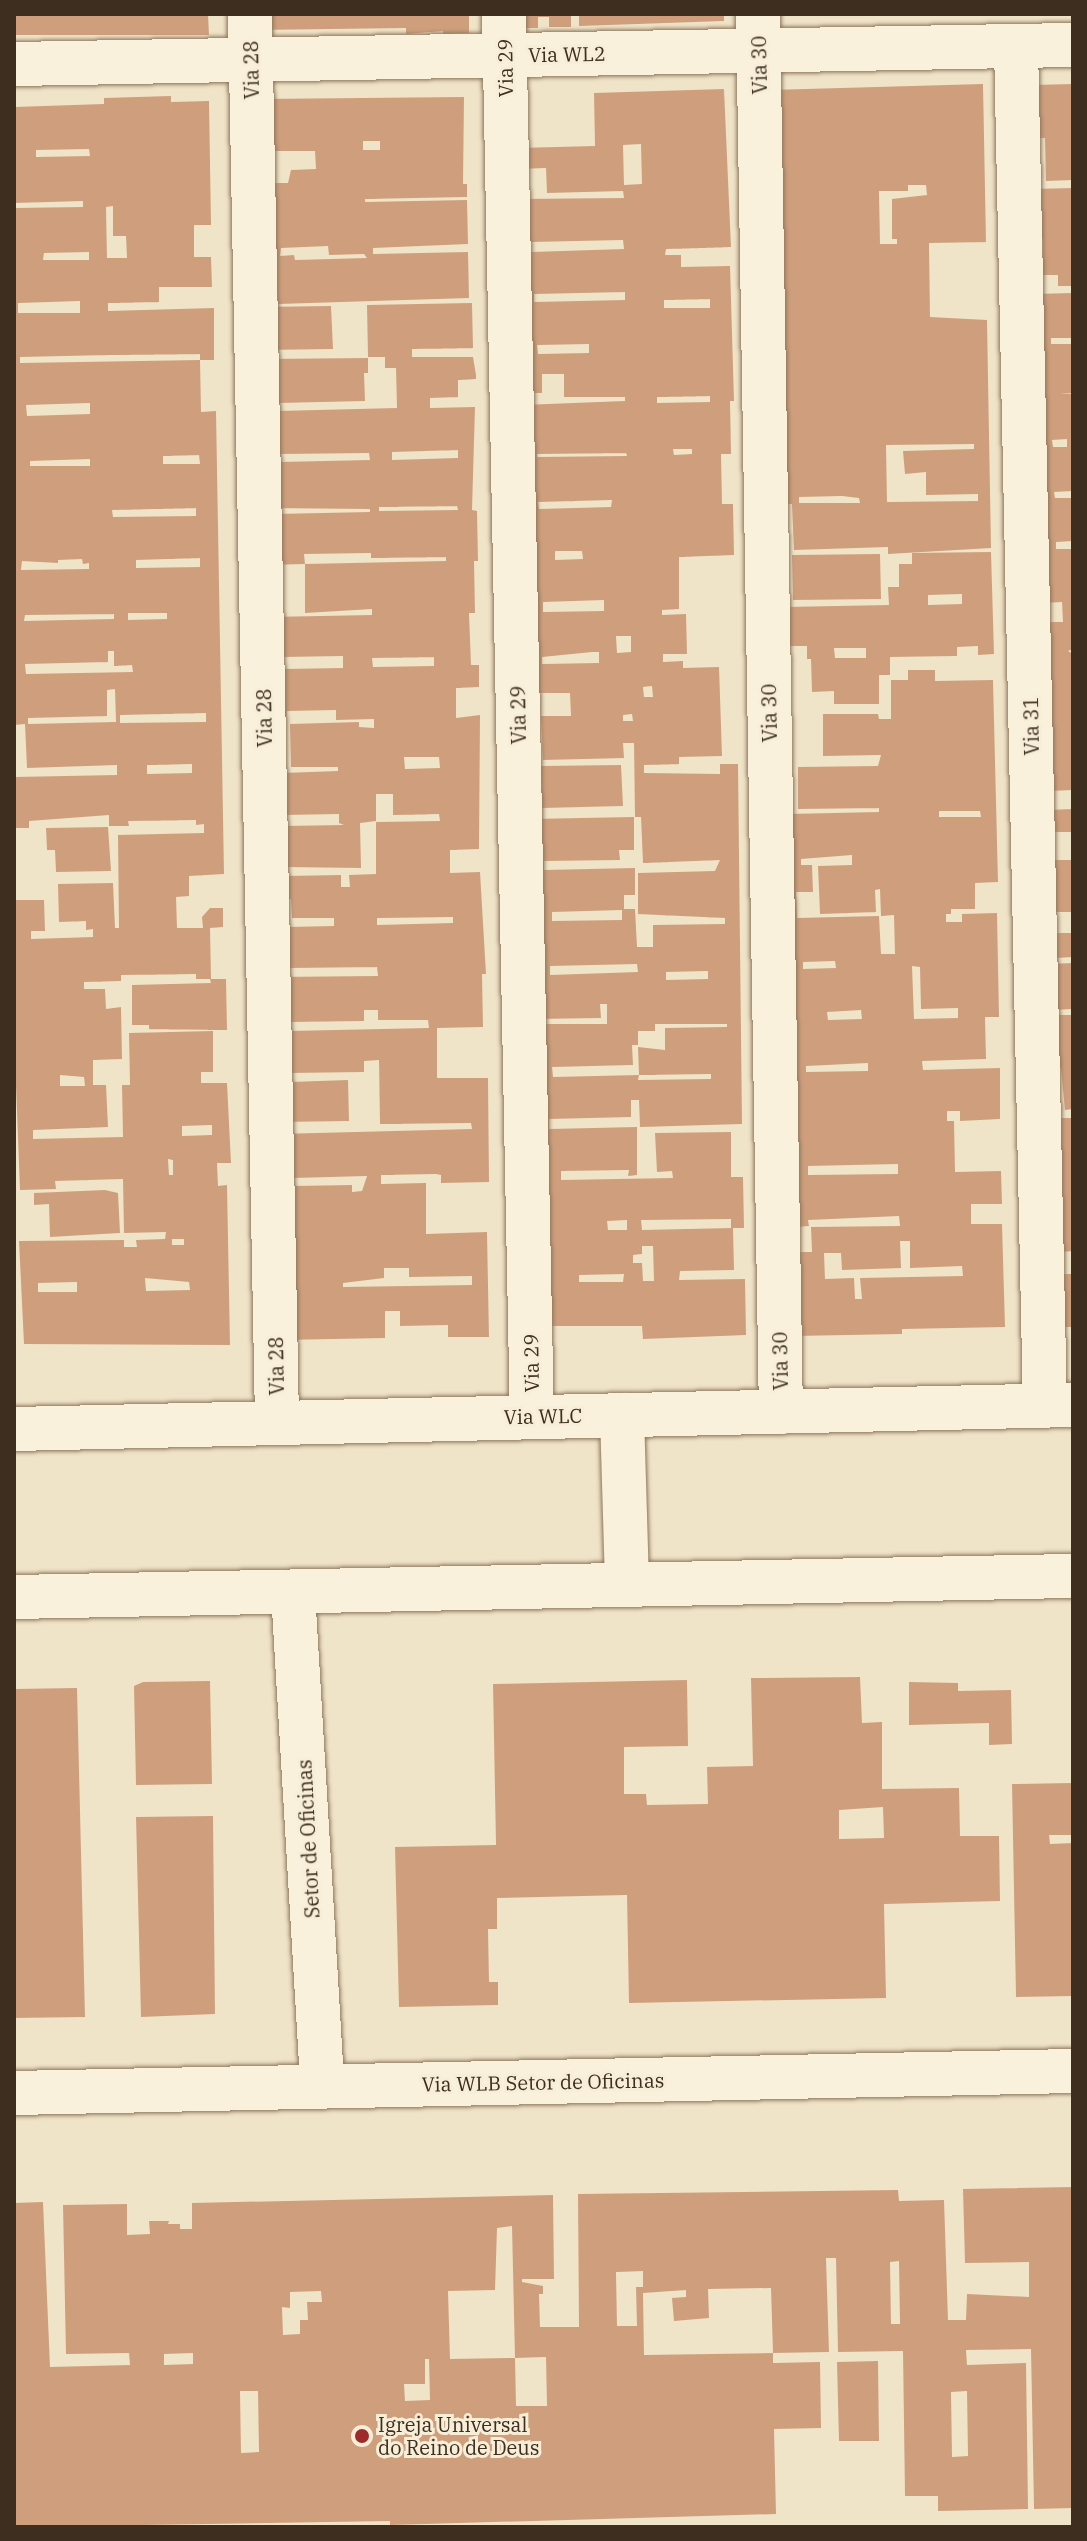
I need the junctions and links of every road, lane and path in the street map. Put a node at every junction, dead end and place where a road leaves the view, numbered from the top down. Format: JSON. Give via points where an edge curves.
{"nodes":[{"id":1,"x":250,"y":14,"type":"edge"},
{"id":2,"x":758,"y":32,"type":"edge"},
{"id":3,"x":850,"y":32,"type":"edge"},
{"id":4,"x":504,"y":35,"type":"edge"},
{"id":5,"x":1073,"y":45,"type":"edge"},
{"id":6,"x":1016,"y":46,"type":"junction"},
{"id":7,"x":251,"y":60,"type":"junction"},
{"id":8,"x":14,"y":64,"type":"edge"},
{"id":9,"x":1059,"y":1405,"type":"edge"},
{"id":10,"x":781,"y":1412,"type":"junction"},
{"id":11,"x":622,"y":1415,"type":"junction"},
{"id":12,"x":532,"y":1417,"type":"junction"},
{"id":13,"x":277,"y":1422,"type":"junction"},
{"id":14,"x":14,"y":1429,"type":"edge"},
{"id":15,"x":1073,"y":1576,"type":"edge"},
{"id":16,"x":627,"y":1585,"type":"junction"},
{"id":17,"x":293,"y":1592,"type":"junction"},
{"id":18,"x":14,"y":1597,"type":"edge"},
{"id":19,"x":1073,"y":2071,"type":"edge"},
{"id":20,"x":322,"y":2086,"type":"junction"},
{"id":21,"x":14,"y":2093,"type":"edge"}],
"edges":[{"from":1,"to":7,"type":"street","name":"Via 28"},
{"from":2,"to":3,"type":"street","name":"Via WL2"},
{"from":2,"to":4,"type":"street","name":"Via WL2"},
{"from":2,"to":10,"type":"street","name":"Via 30"},
{"from":3,"to":6,"type":"street","name":"Via WL2"},
{"from":4,"to":7,"type":"street","name":"Via WL2"},
{"from":4,"to":12,"type":"street","name":"Via 29"},
{"from":5,"to":6,"type":"street","name":"Via WL2"},
{"from":6,"to":9,"type":"street","name":"Via 31"},
{"from":7,"to":8,"type":"street","name":"Via WL2"},
{"from":7,"to":13,"type":"street","name":"Via 28"},
{"from":9,"to":10,"type":"street","name":"Via WLC"},
{"from":10,"to":11,"type":"street","name":"Via WLC"},
{"from":11,"to":12,"type":"street","name":"Via WLC"},
{"from":11,"to":16,"type":"street"},
{"from":12,"to":13,"type":"street","name":"Via WLC"},
{"from":13,"to":14,"type":"street","name":"Via WLC"},
{"from":15,"to":16,"type":"street"},
{"from":16,"to":17,"type":"street"},
{"from":17,"to":18,"type":"street"},
{"from":17,"to":20,"type":"street","name":"Setor de Oficinas"},
{"from":19,"to":20,"type":"street","name":"Via WLB Setor de Oficinas"},
{"from":20,"to":21,"type":"street","name":"Via WLB Setor de Oficinas"}]}
